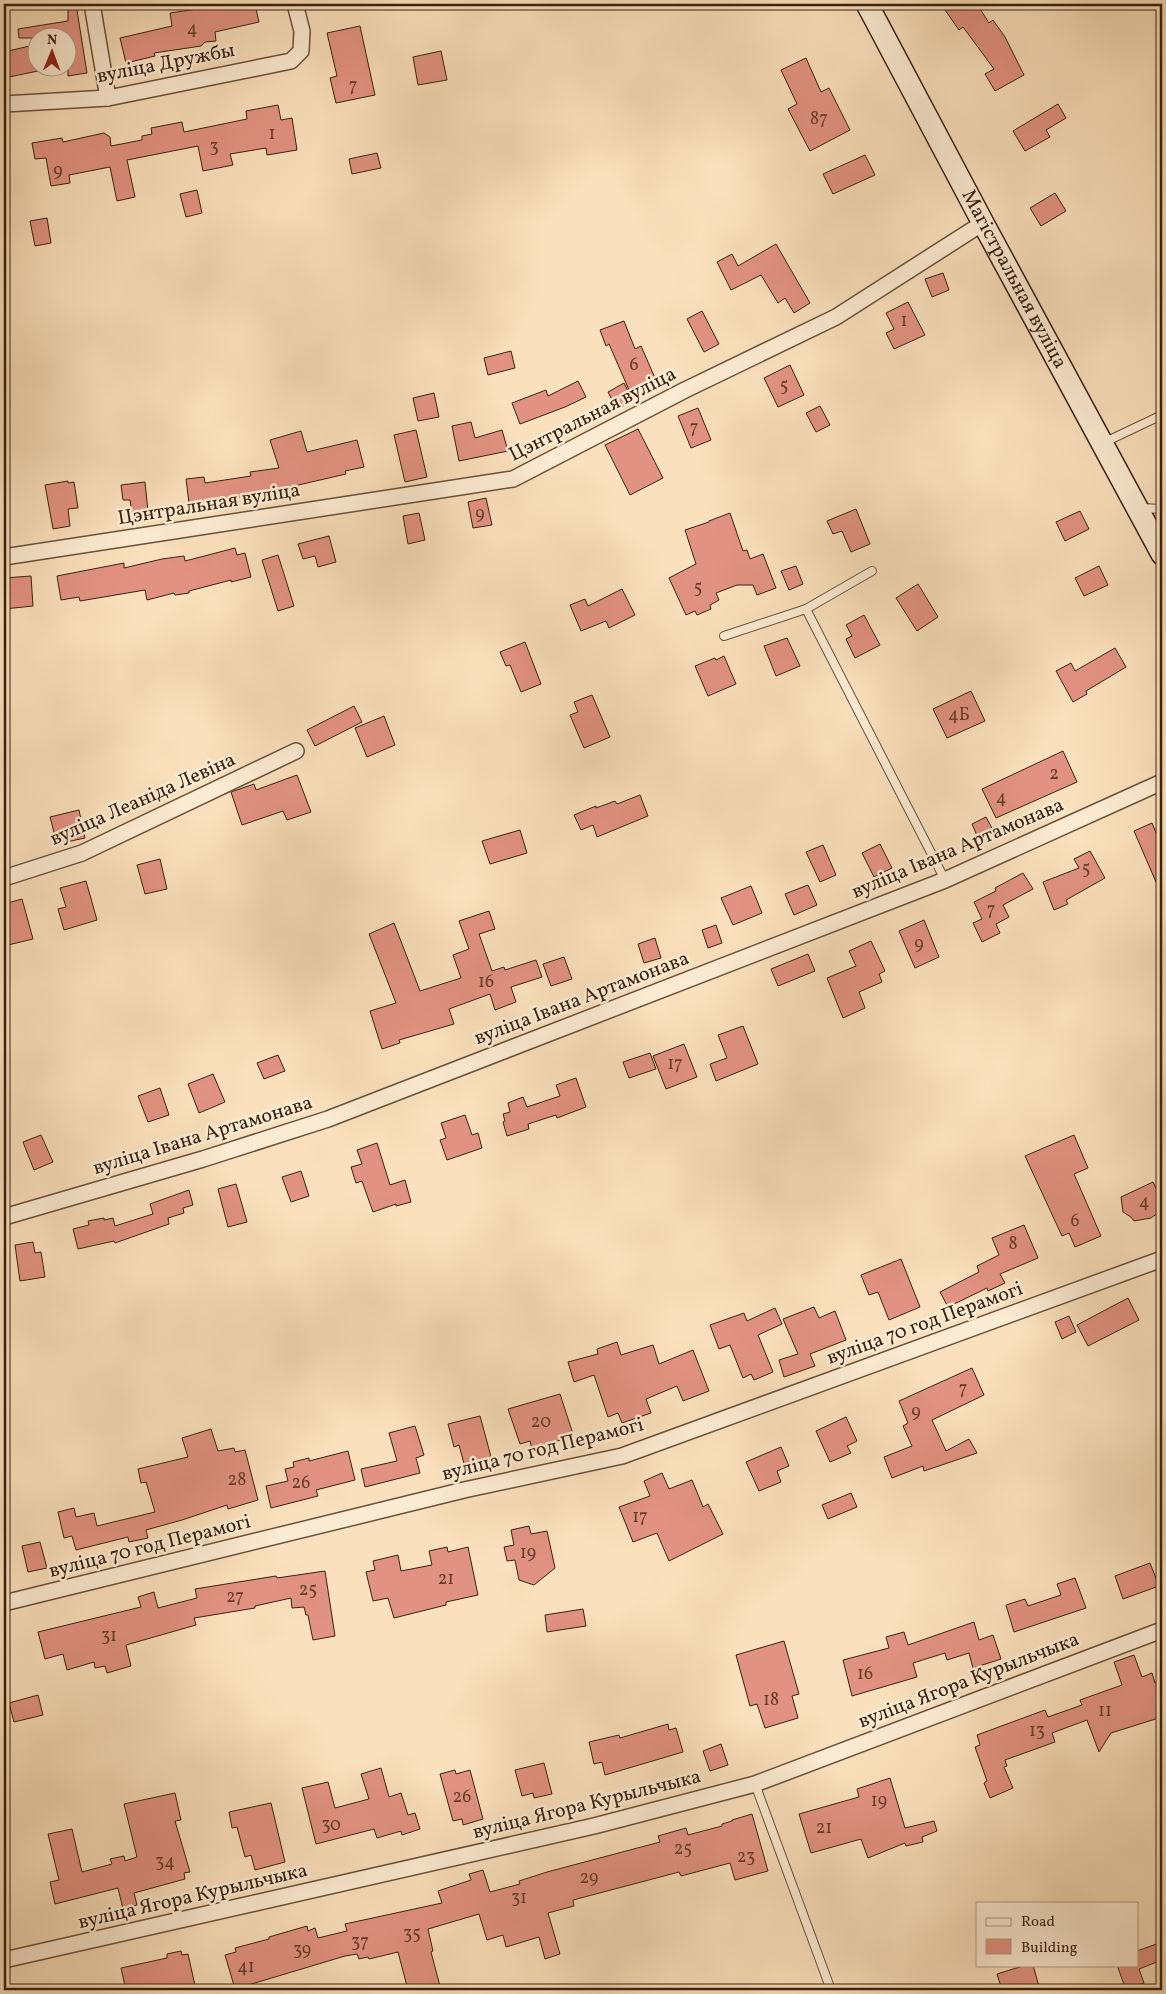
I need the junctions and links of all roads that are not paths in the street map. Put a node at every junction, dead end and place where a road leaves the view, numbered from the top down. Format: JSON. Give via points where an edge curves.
{"nodes":[{"id":1,"x":92,"y":4,"type":"edge"},
{"id":2,"x":295,"y":4,"type":"edge"},
{"id":3,"x":867,"y":4,"type":"edge"},
{"id":4,"x":108,"y":98,"type":"junction"},
{"id":5,"x":4,"y":104,"type":"edge"},
{"id":6,"x":983,"y":223,"type":"junction"},
{"id":7,"x":1162,"y":415,"type":"edge"},
{"id":8,"x":1103,"y":443,"type":"junction"},
{"id":9,"x":1137,"y":508,"type":"junction"},
{"id":10,"x":1162,"y":509,"type":"edge"},
{"id":11,"x":1162,"y":554,"type":"edge"},
{"id":12,"x":4,"y":557,"type":"edge"},
{"id":13,"x":872,"y":571,"type":"dead end"},
{"id":14,"x":806,"y":609,"type":"junction"},
{"id":15,"x":724,"y":636,"type":"dead end"},
{"id":16,"x":296,"y":751,"type":"dead end"},
{"id":17,"x":1162,"y":782,"type":"edge"},
{"id":18,"x":4,"y":878,"type":"edge"},
{"id":19,"x":945,"y":880,"type":"junction"},
{"id":20,"x":4,"y":1217,"type":"edge"},
{"id":21,"x":1162,"y":1259,"type":"edge"},
{"id":22,"x":4,"y":1603,"type":"edge"},
{"id":23,"x":1162,"y":1630,"type":"edge"},
{"id":24,"x":755,"y":1784,"type":"junction"},
{"id":25,"x":4,"y":1960,"type":"edge"},
{"id":26,"x":831,"y":1990,"type":"edge"}],
"edges":[{"from":1,"to":4,"type":"street"},
{"from":2,"to":4,"type":"street","name":"вуліца Дружбы","via":[[302,31],[302,51],[291,61]]},
{"from":3,"to":6,"type":"main road","name":"Магістральная вуліца"},
{"from":4,"to":5,"type":"street","name":"вуліца Дружбы"},
{"from":6,"to":8,"type":"main road","name":"Магістральная вуліца"},
{"from":6,"to":12,"type":"street","name":"Цэнтральная вуліца","via":[[836,317],[684,390],[513,480]]},
{"from":7,"to":8,"type":"lane"},
{"from":8,"to":9,"type":"main road","name":"Магістральная вуліца"},
{"from":9,"to":10,"type":"lane"},
{"from":9,"to":11,"type":"main road","name":"Магістральная вуліца"},
{"from":13,"to":14,"type":"lane"},
{"from":14,"to":15,"type":"lane"},
{"from":14,"to":19,"type":"lane"},
{"from":16,"to":18,"type":"street","name":"вуліца Леаніда Левіна","via":[[82,853]]},
{"from":17,"to":19,"type":"street","name":"вуліца Івана Артамонава"},
{"from":19,"to":20,"type":"street","name":"вуліца Івана Артамонава","via":[[328,1119]]},
{"from":21,"to":22,"type":"street","name":"вуліца 70 год Перамогі","via":[[622,1456],[464,1490]]},
{"from":23,"to":24,"type":"street","name":"вуліца Ягора Курыльчыка"},
{"from":24,"to":25,"type":"street","name":"вуліца Ягора Курыльчыка","via":[[594,1826]]},
{"from":24,"to":26,"type":"lane"}]}
